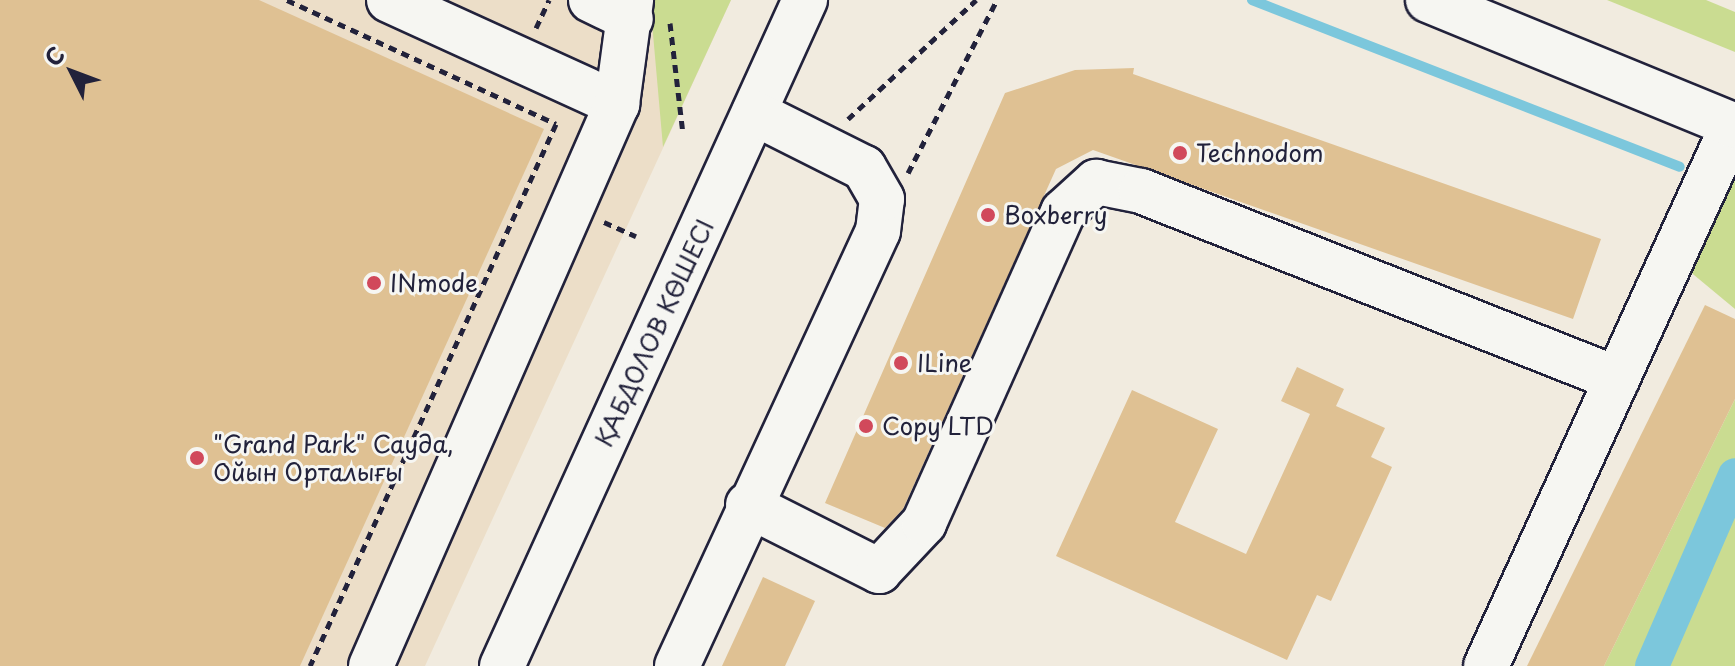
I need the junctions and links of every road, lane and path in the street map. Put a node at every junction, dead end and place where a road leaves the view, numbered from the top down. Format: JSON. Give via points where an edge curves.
{"nodes":[{"id":1,"x":287,"y":0,"type":"edge"},
{"id":2,"x":389,"y":0,"type":"edge"},
{"id":3,"x":591,"y":0,"type":"edge"},
{"id":4,"x":805,"y":0,"type":"edge"},
{"id":5,"x":976,"y":0,"type":"edge"},
{"id":6,"x":997,"y":0,"type":"edge"},
{"id":7,"x":1428,"y":0,"type":"edge"},
{"id":8,"x":644,"y":11,"type":"edge"},
{"id":9,"x":617,"y":104,"type":"junction"},
{"id":10,"x":754,"y":113,"type":"junction"},
{"id":11,"x":1734,"y":126,"type":"edge"},
{"id":12,"x":683,"y":133,"type":"dead end"},
{"id":13,"x":820,"y":146,"type":"junction"},
{"id":14,"x":906,"y":177,"type":"dead end"},
{"id":15,"x":596,"y":218,"type":"dead end"},
{"id":16,"x":636,"y":236,"type":"dead end"},
{"id":17,"x":1617,"y":379,"type":"junction"},
{"id":18,"x":748,"y":505,"type":"junction"},
{"id":19,"x":310,"y":666,"type":"edge"},
{"id":20,"x":371,"y":666,"type":"edge"},
{"id":21,"x":502,"y":666,"type":"edge"},
{"id":22,"x":677,"y":666,"type":"edge"},
{"id":23,"x":1486,"y":666,"type":"edge"}],
"edges":[{"from":1,"to":19,"type":"path","via":[[556,124]]},
{"from":2,"to":9,"type":"street"},
{"from":3,"to":8,"type":"street"},
{"from":4,"to":10,"type":"street","name":"ҚАБДОЛОВ КӨШЕСІ"},
{"from":5,"to":13,"type":"path"},
{"from":6,"to":14,"type":"path"},
{"from":7,"to":11,"type":"street"},
{"from":8,"to":9,"type":"street"},
{"from":8,"to":12,"type":"path"},
{"from":9,"to":20,"type":"street"},
{"from":10,"to":13,"type":"street"},
{"from":10,"to":21,"type":"street","name":"ҚАБДОЛОВ КӨШЕСІ"},
{"from":11,"to":17,"type":"street"},
{"from":13,"to":18,"type":"street","via":[[864,168],[882,199],[878,231]]},
{"from":15,"to":16,"type":"path"},
{"from":17,"to":18,"type":"street","via":[[1141,191],[1096,182],[1063,212],[924,523],[879,571]]},
{"from":17,"to":23,"type":"street"},
{"from":18,"to":22,"type":"street"}]}
